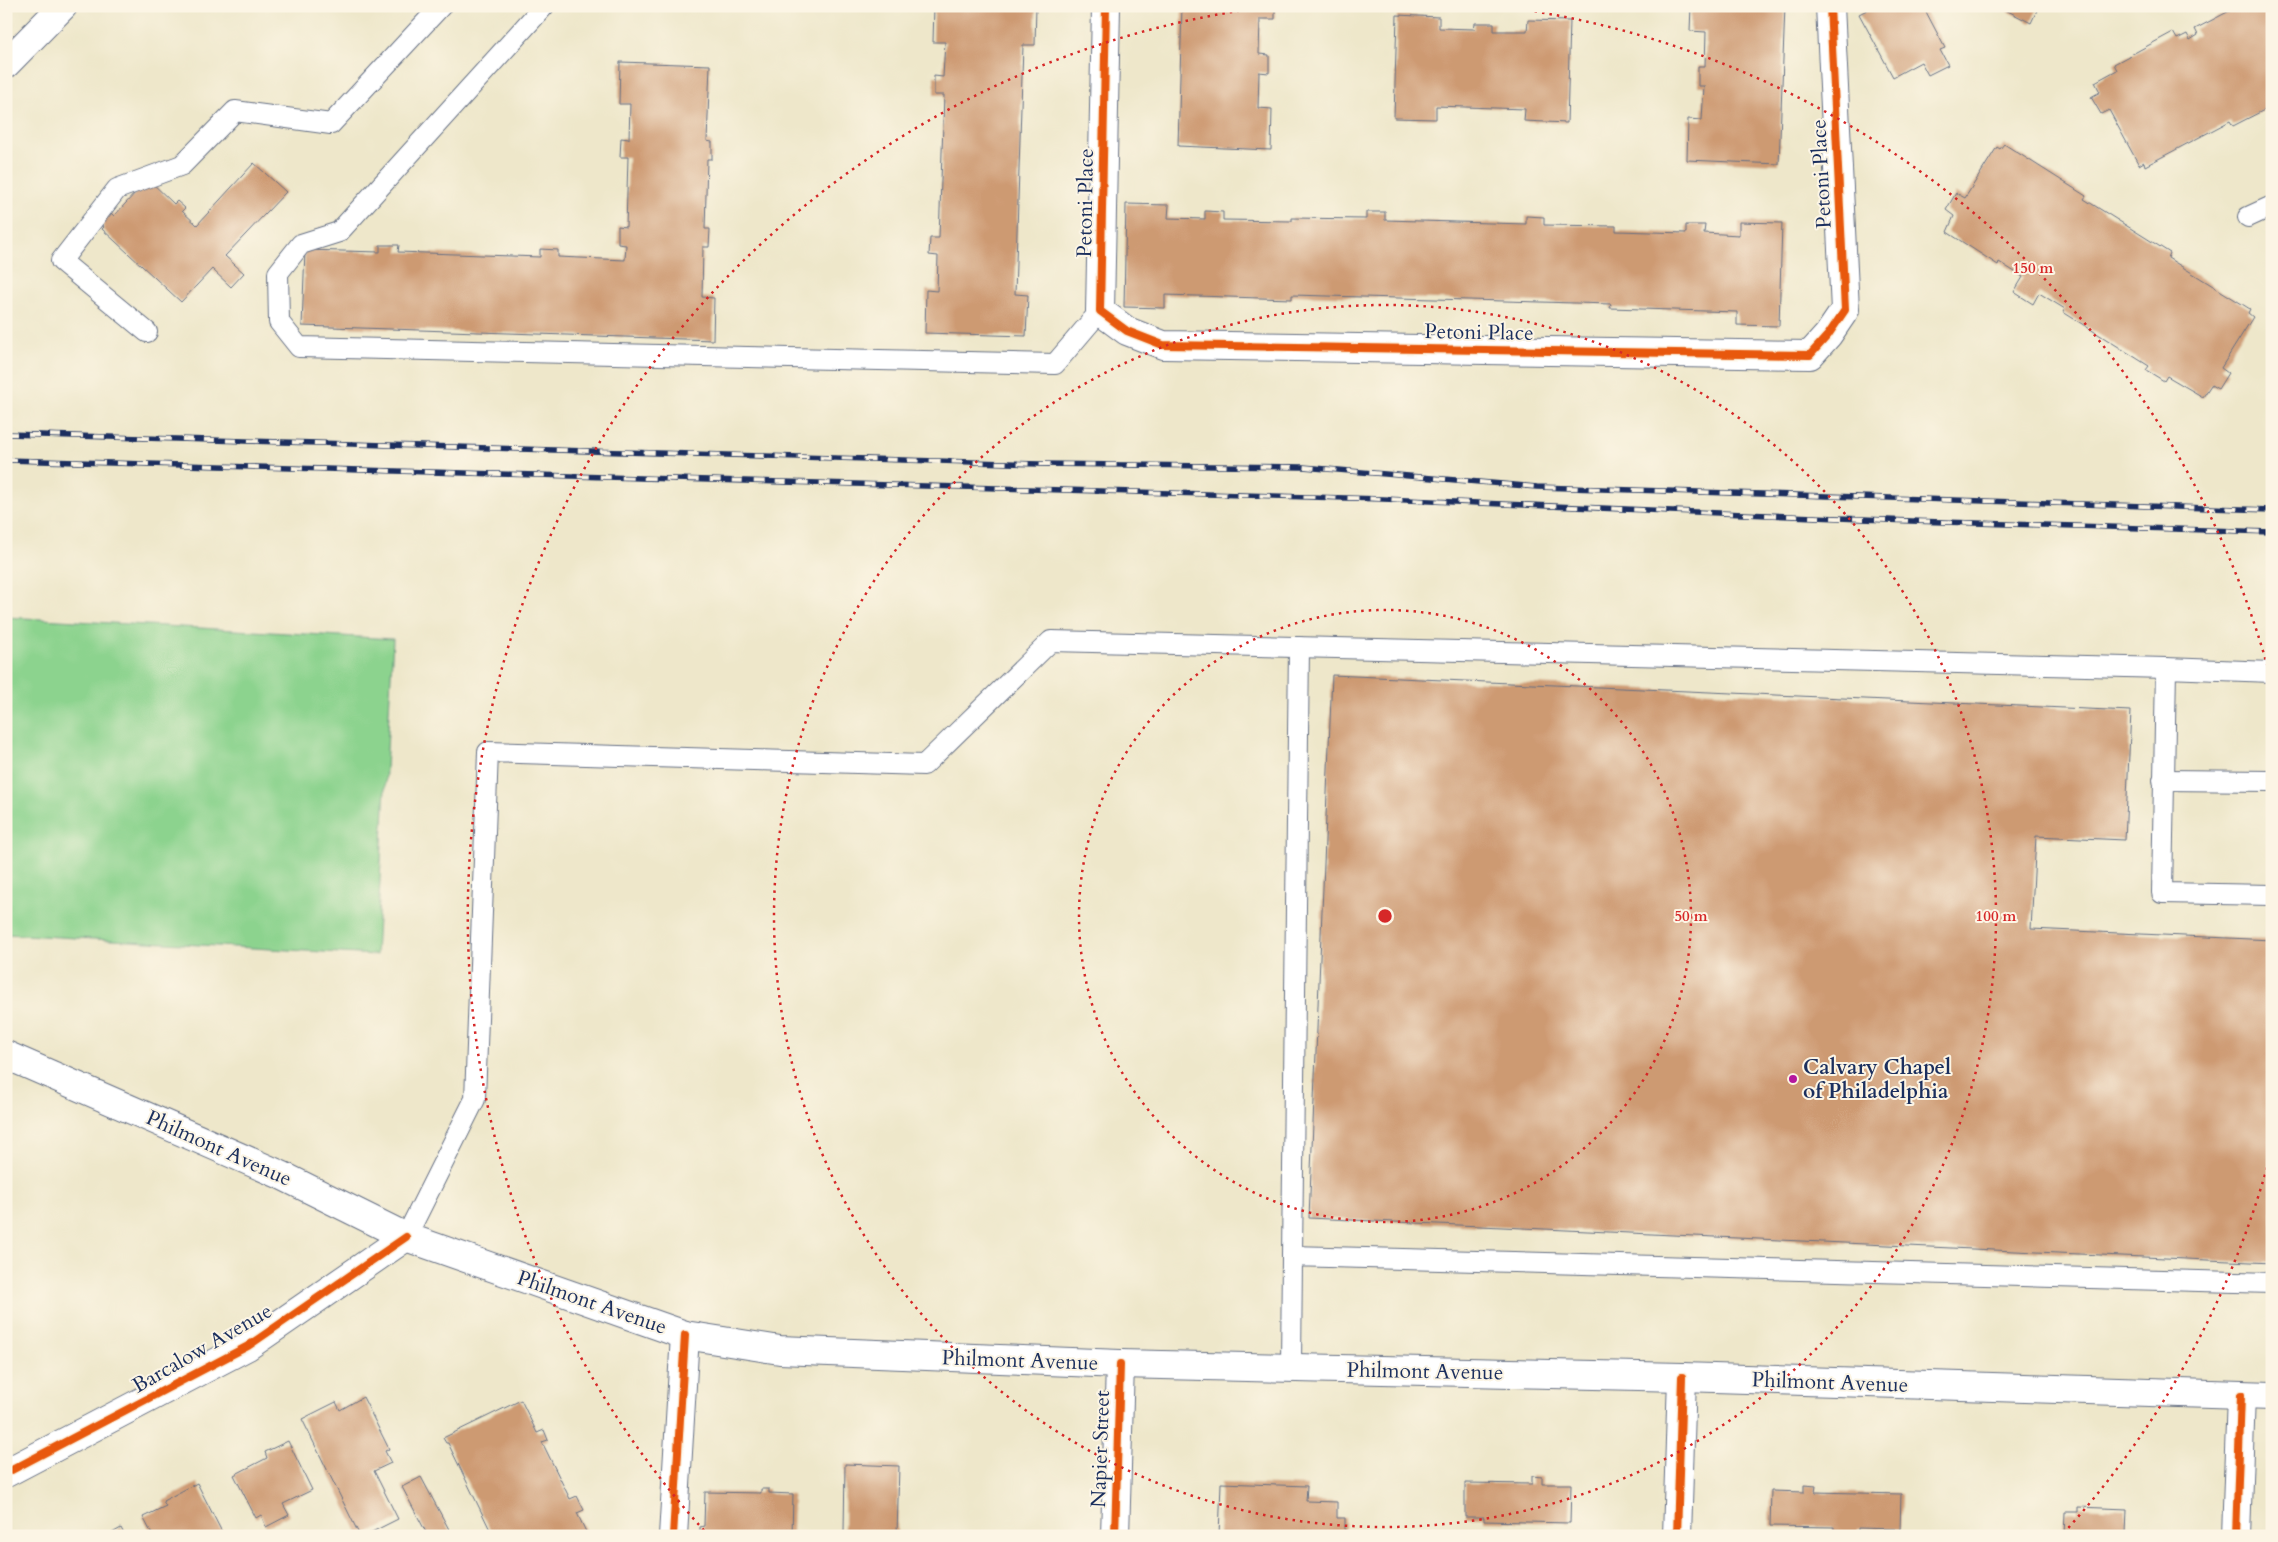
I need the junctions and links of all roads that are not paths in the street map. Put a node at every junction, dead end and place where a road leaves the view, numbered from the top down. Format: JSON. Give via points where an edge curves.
{"nodes":[{"id":1,"x":63,"y":6,"type":"edge"},
{"id":2,"x":441,"y":6,"type":"edge"},
{"id":3,"x":544,"y":6,"type":"edge"},
{"id":4,"x":1106,"y":6,"type":"edge"},
{"id":5,"x":1830,"y":6,"type":"edge"},
{"id":6,"x":6,"y":64,"type":"edge"},
{"id":7,"x":2272,"y":206,"type":"edge"},
{"id":8,"x":2272,"y":214,"type":"edge"},
{"id":9,"x":1100,"y":311,"type":"junction"},
{"id":10,"x":147,"y":332,"type":"dead end"},
{"id":11,"x":1299,"y":647,"type":"junction"},
{"id":12,"x":2166,"y":668,"type":"junction"},
{"id":13,"x":2272,"y":672,"type":"edge"},
{"id":14,"x":2164,"y":780,"type":"junction"},
{"id":15,"x":2272,"y":781,"type":"edge"},
{"id":16,"x":2272,"y":895,"type":"edge"},
{"id":17,"x":6,"y":1055,"type":"edge"},
{"id":18,"x":406,"y":1237,"type":"junction"},
{"id":19,"x":1292,"y":1256,"type":"junction"},
{"id":20,"x":2272,"y":1283,"type":"edge"},
{"id":21,"x":685,"y":1335,"type":"junction"},
{"id":22,"x":1120,"y":1364,"type":"junction"},
{"id":23,"x":1290,"y":1368,"type":"junction"},
{"id":24,"x":1682,"y":1377,"type":"junction"},
{"id":25,"x":2241,"y":1395,"type":"junction"},
{"id":26,"x":2272,"y":1396,"type":"edge"},
{"id":27,"x":6,"y":1473,"type":"edge"},
{"id":28,"x":673,"y":1536,"type":"edge"},
{"id":29,"x":1115,"y":1536,"type":"edge"},
{"id":30,"x":1677,"y":1536,"type":"edge"},
{"id":31,"x":2236,"y":1536,"type":"edge"}],
"edges":[{"from":1,"to":6,"type":"street"},
{"from":2,"to":10,"type":"lane","via":[[330,124],[235,111],[182,165],[117,189],[61,261]]},
{"from":3,"to":9,"type":"lane","via":[[340,232],[301,244],[278,274],[279,322],[299,347],[1055,364]]},
{"from":4,"to":9,"type":"street","name":"Petoni Place"},
{"from":5,"to":9,"type":"street","name":"Petoni Place","via":[[1845,310],[1810,355],[1162,345],[1127,331]]},
{"from":7,"to":8,"type":"lane","via":[[2248,217]]},
{"from":11,"to":12,"type":"lane"},
{"from":11,"to":18,"type":"lane","via":[[1051,641],[924,765],[488,752],[475,1099]]},
{"from":11,"to":19,"type":"lane"},
{"from":12,"to":13,"type":"lane"},
{"from":12,"to":14,"type":"lane"},
{"from":14,"to":15,"type":"lane"},
{"from":14,"to":16,"type":"lane","via":[[2162,893]]},
{"from":17,"to":18,"type":"street","name":"Philmont Avenue","via":[[281,1174]]},
{"from":18,"to":21,"type":"street","name":"Philmont Avenue"},
{"from":18,"to":27,"type":"street","name":"Barcalow Avenue","via":[[248,1346]]},
{"from":19,"to":20,"type":"lane"},
{"from":19,"to":23,"type":"lane"},
{"from":21,"to":22,"type":"street","name":"Philmont Avenue","via":[[780,1350]]},
{"from":21,"to":28,"type":"street"},
{"from":22,"to":23,"type":"street","name":"Philmont Avenue"},
{"from":22,"to":29,"type":"street","name":"Napier Street"},
{"from":23,"to":24,"type":"street","name":"Philmont Avenue"},
{"from":24,"to":25,"type":"street","name":"Philmont Avenue"},
{"from":24,"to":30,"type":"street"},
{"from":25,"to":26,"type":"street","name":"Philmont Avenue"},
{"from":25,"to":31,"type":"street"}]}
